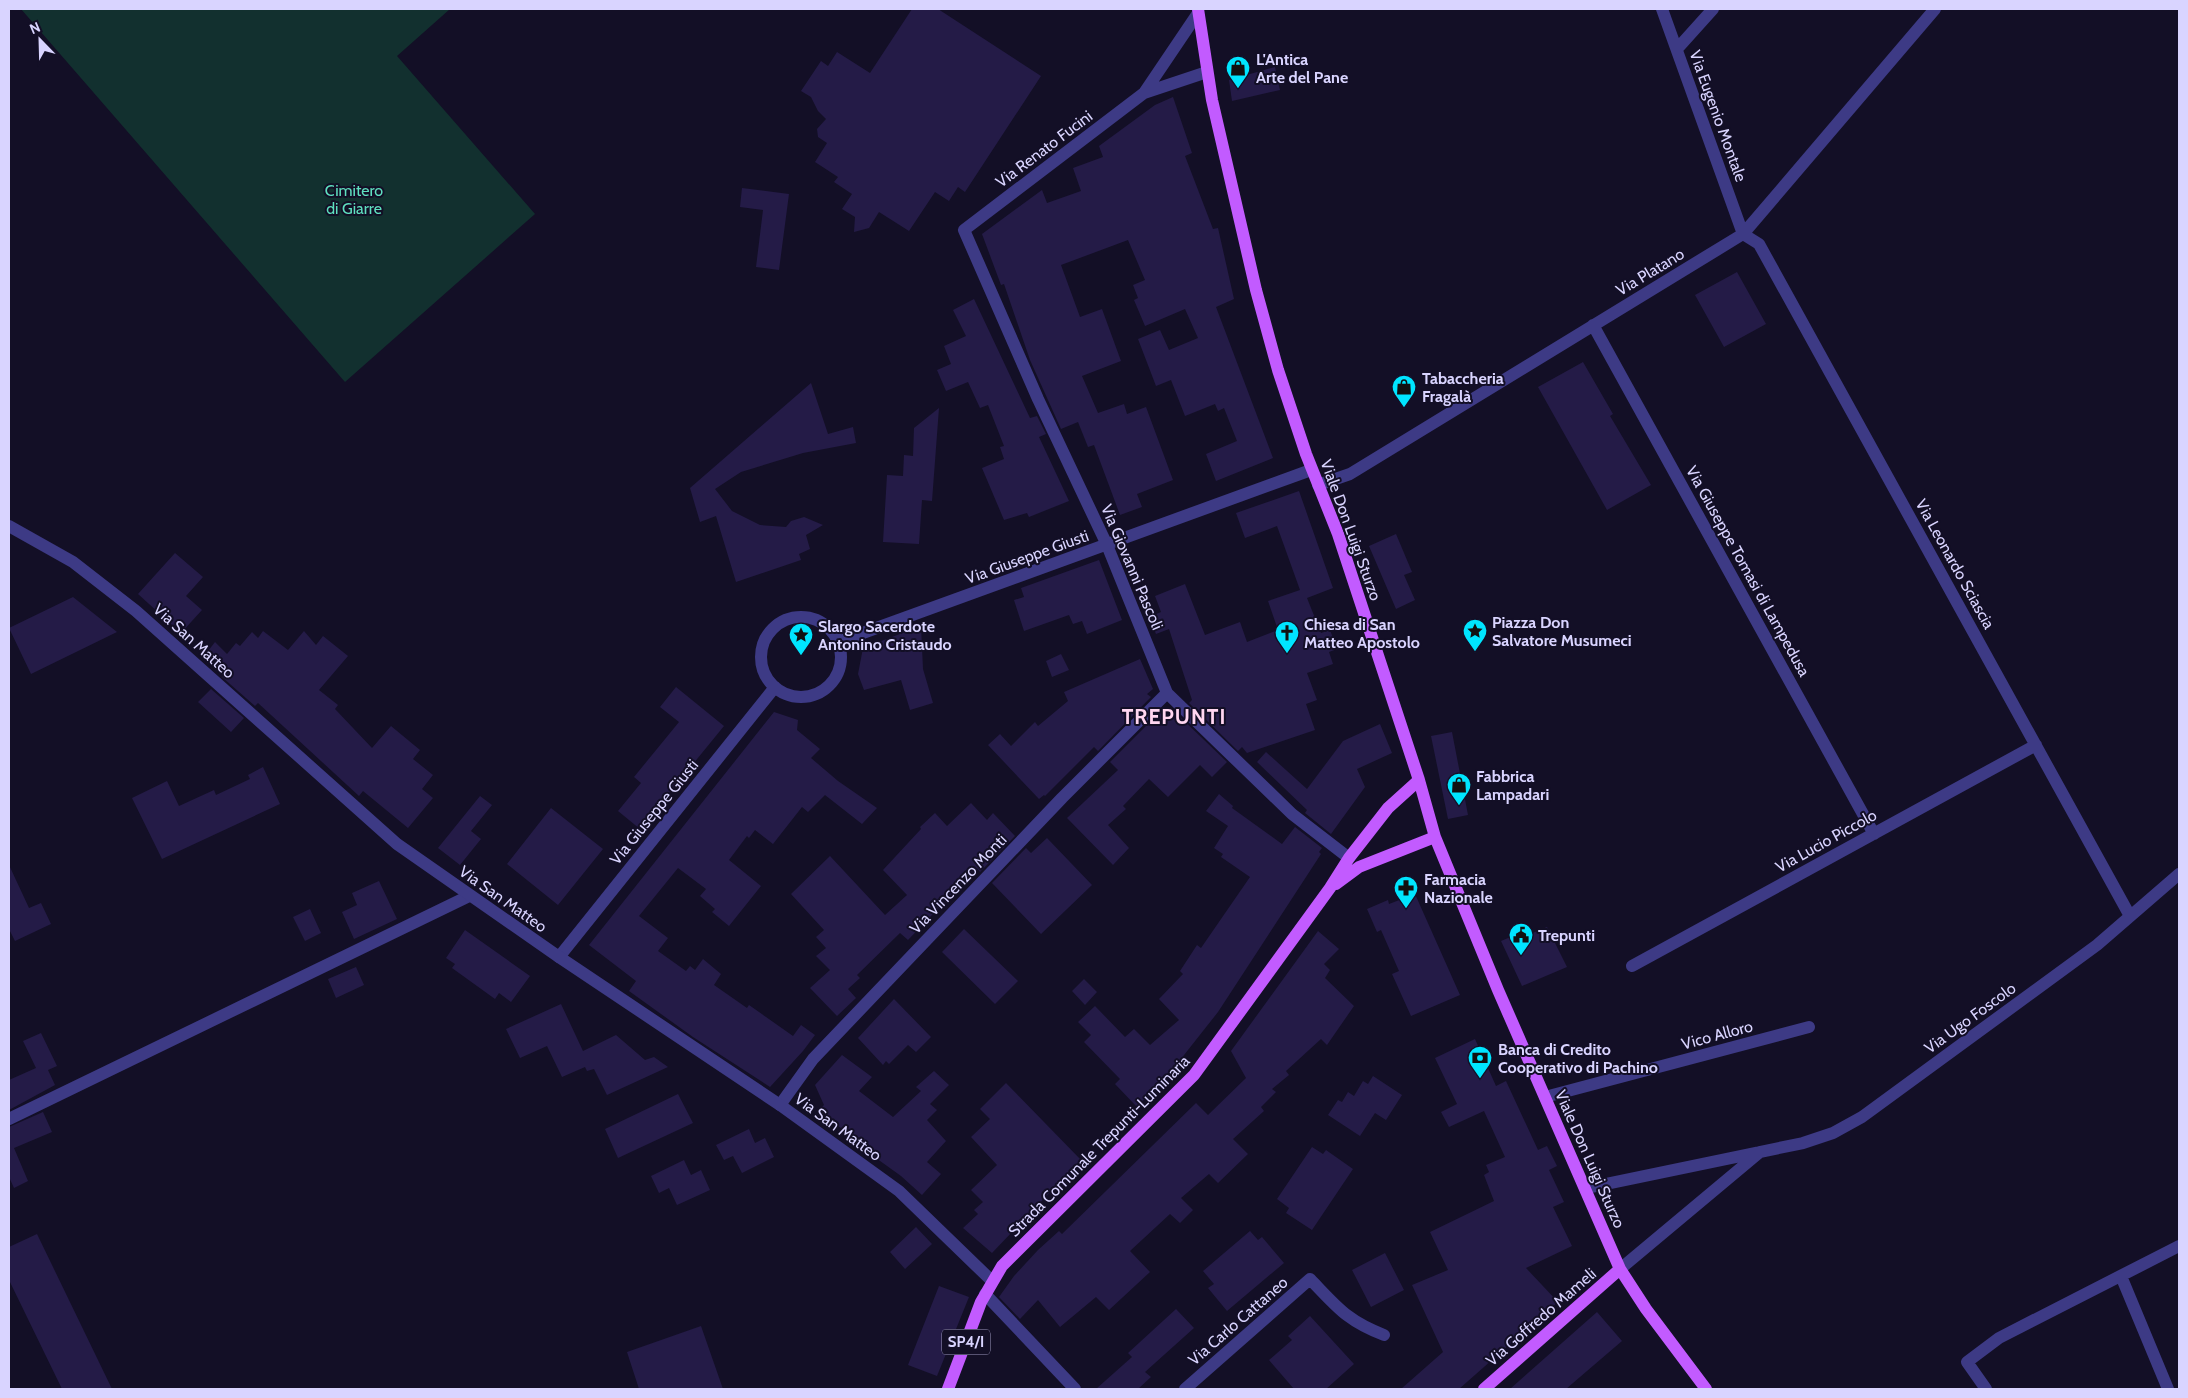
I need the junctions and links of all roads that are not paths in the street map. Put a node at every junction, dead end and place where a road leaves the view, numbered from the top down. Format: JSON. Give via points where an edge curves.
{"nodes":[{"id":1,"x":1662,"y":9,"type":"edge"},
{"id":2,"x":1713,"y":9,"type":"edge"},
{"id":3,"x":1935,"y":9,"type":"edge"},
{"id":4,"x":1198,"y":11,"type":"edge"},
{"id":5,"x":1677,"y":49,"type":"junction"},
{"id":6,"x":1207,"y":72,"type":"junction"},
{"id":7,"x":1144,"y":93,"type":"junction"},
{"id":8,"x":964,"y":230,"type":"joint"},
{"id":9,"x":1743,"y":234,"type":"junction"},
{"id":10,"x":1593,"y":325,"type":"junction"},
{"id":11,"x":1311,"y":470,"type":"junction"},
{"id":12,"x":1318,"y":485,"type":"junction"},
{"id":13,"x":9,"y":526,"type":"edge"},
{"id":14,"x":1108,"y":545,"type":"junction"},
{"id":15,"x":838,"y":642,"type":"junction"},
{"id":16,"x":776,"y":688,"type":"junction"},
{"id":17,"x":1167,"y":693,"type":"junction"},
{"id":18,"x":2036,"y":745,"type":"junction"},
{"id":19,"x":1419,"y":780,"type":"junction"},
{"id":20,"x":1874,"y":834,"type":"junction"},
{"id":21,"x":1435,"y":837,"type":"junction"},
{"id":22,"x":1349,"y":858,"type":"junction"},
{"id":23,"x":2179,"y":874,"type":"edge"},
{"id":24,"x":1330,"y":888,"type":"junction"},
{"id":25,"x":470,"y":896,"type":"junction"},
{"id":26,"x":2130,"y":916,"type":"junction"},
{"id":27,"x":559,"y":957,"type":"junction"},
{"id":28,"x":1632,"y":966,"type":"dead end"},
{"id":29,"x":1809,"y":1028,"type":"dead end"},
{"id":30,"x":1545,"y":1097,"type":"junction"},
{"id":31,"x":780,"y":1106,"type":"junction"},
{"id":32,"x":9,"y":1119,"type":"edge"},
{"id":33,"x":1761,"y":1151,"type":"junction"},
{"id":34,"x":1586,"y":1188,"type":"junction"},
{"id":35,"x":2179,"y":1246,"type":"edge"},
{"id":36,"x":1620,"y":1269,"type":"junction"},
{"id":37,"x":2121,"y":1276,"type":"junction"},
{"id":38,"x":992,"y":1282,"type":"junction"},
{"id":39,"x":985,"y":1294,"type":"junction"},
{"id":40,"x":1384,"y":1334,"type":"dead end"},
{"id":41,"x":948,"y":1389,"type":"edge"},
{"id":42,"x":1075,"y":1389,"type":"edge"},
{"id":43,"x":1185,"y":1389,"type":"edge"},
{"id":44,"x":1484,"y":1389,"type":"edge"},
{"id":45,"x":1706,"y":1389,"type":"edge"},
{"id":46,"x":1986,"y":1389,"type":"edge"},
{"id":47,"x":2168,"y":1389,"type":"edge"}],
"edges":[{"from":1,"to":5,"type":"street","name":"Via Eugenio Montale"},
{"from":2,"to":5,"type":"street"},
{"from":3,"to":9,"type":"street","name":"Via Platano"},
{"from":4,"to":6,"type":"main road","name":"Viale Don Luigi Sturzo"},
{"from":4,"to":7,"type":"street","name":"Via Renato Fucini"},
{"from":5,"to":9,"type":"street","name":"Via Eugenio Montale"},
{"from":6,"to":7,"type":"street","name":"Via Renato Fucini"},
{"from":6,"to":11,"type":"main road","name":"Viale Don Luigi Sturzo","via":[[1256,290]]},
{"from":7,"to":8,"type":"street","name":"Via Renato Fucini"},
{"from":8,"to":14,"type":"street","name":"Via Giovanni Pascoli","via":[[1038,399]]},
{"from":9,"to":10,"type":"street","name":"Via Platano"},
{"from":9,"to":18,"type":"street","name":"Via Leonardo Sciascia","via":[[1759,244]]},
{"from":10,"to":12,"type":"street","name":"Via Platano","via":[[1350,474]]},
{"from":10,"to":20,"type":"street","name":"Via Giuseppe Tomasi di Lampedusa"},
{"from":11,"to":12,"type":"main road","name":"Viale Don Luigi Sturzo"},
{"from":11,"to":14,"type":"street","name":"Via Giuseppe Giusti"},
{"from":12,"to":19,"type":"main road","name":"Viale Don Luigi Sturzo","via":[[1338,534]]},
{"from":13,"to":25,"type":"street","name":"Via San Matteo","via":[[73,562],[136,611],[397,844]]},
{"from":14,"to":15,"type":"street","name":"Via Giuseppe Giusti"},
{"from":14,"to":17,"type":"street","name":"Via Giovanni Pascoli"},
{"from":15,"to":16,"type":"street","via":[[841,663],[832,682],[824,689],[805,696]]},
{"from":15,"to":16,"type":"street","via":[[827,626],[808,617],[787,619],[778,624],[764,641],[761,660],[764,671]]},
{"from":16,"to":27,"type":"street","name":"Via Giuseppe Giusti"},
{"from":17,"to":22,"type":"street","name":"Via Giovanni Pascoli","via":[[1292,814]]},
{"from":17,"to":31,"type":"street","name":"Via Vincenzo Monti","via":[[813,1059]]},
{"from":18,"to":20,"type":"street","name":"Via Lucio Piccolo"},
{"from":18,"to":26,"type":"street","name":"Via Leonardo Sciascia"},
{"from":19,"to":21,"type":"main road","name":"Viale Don Luigi Sturzo"},
{"from":19,"to":22,"type":"main road","via":[[1388,808]]},
{"from":20,"to":28,"type":"street","name":"Via Lucio Piccolo"},
{"from":21,"to":24,"type":"main road","via":[[1359,867]]},
{"from":21,"to":30,"type":"main road","name":"Viale Don Luigi Sturzo"},
{"from":22,"to":24,"type":"main road"},
{"from":23,"to":26,"type":"street","name":"Via Ugo Foscolo"},
{"from":24,"to":38,"type":"main road","name":"Strada Comunale Trepunti-Luminaria","via":[[1194,1075],[1002,1266]]},
{"from":25,"to":27,"type":"street","name":"Via San Matteo"},
{"from":25,"to":32,"type":"street"},
{"from":26,"to":33,"type":"street","name":"Via Ugo Foscolo","via":[[2097,945],[1862,1116],[1834,1133]]},
{"from":27,"to":31,"type":"street","name":"Via San Matteo"},
{"from":29,"to":30,"type":"street","name":"Vico Alloro"},
{"from":30,"to":34,"type":"main road","name":"Viale Don Luigi Sturzo"},
{"from":31,"to":38,"type":"street","name":"Via San Matteo","via":[[899,1191]]},
{"from":33,"to":34,"type":"street","name":"Via Ugo Foscolo"},
{"from":33,"to":36,"type":"street"},
{"from":34,"to":36,"type":"main road","name":"Viale Don Luigi Sturzo"},
{"from":35,"to":37,"type":"street"},
{"from":36,"to":44,"type":"main road","name":"Via Goffredo Mameli"},
{"from":36,"to":45,"type":"main road","name":"Viale Don Luigi Sturzo"},
{"from":37,"to":46,"type":"street","via":[[1999,1338],[1967,1362]]},
{"from":37,"to":47,"type":"street"},
{"from":38,"to":39,"type":"main road","name":"Strada Comunale Trepunti-Luminaria"},
{"from":39,"to":41,"type":"main road","name":"Strada Comunale Trepunti-Luminaria","number":"SP4/I"},
{"from":39,"to":42,"type":"street"},
{"from":40,"to":43,"type":"street","name":"Via Carlo Cattaneo","via":[[1345,1315],[1310,1280]]}]}
